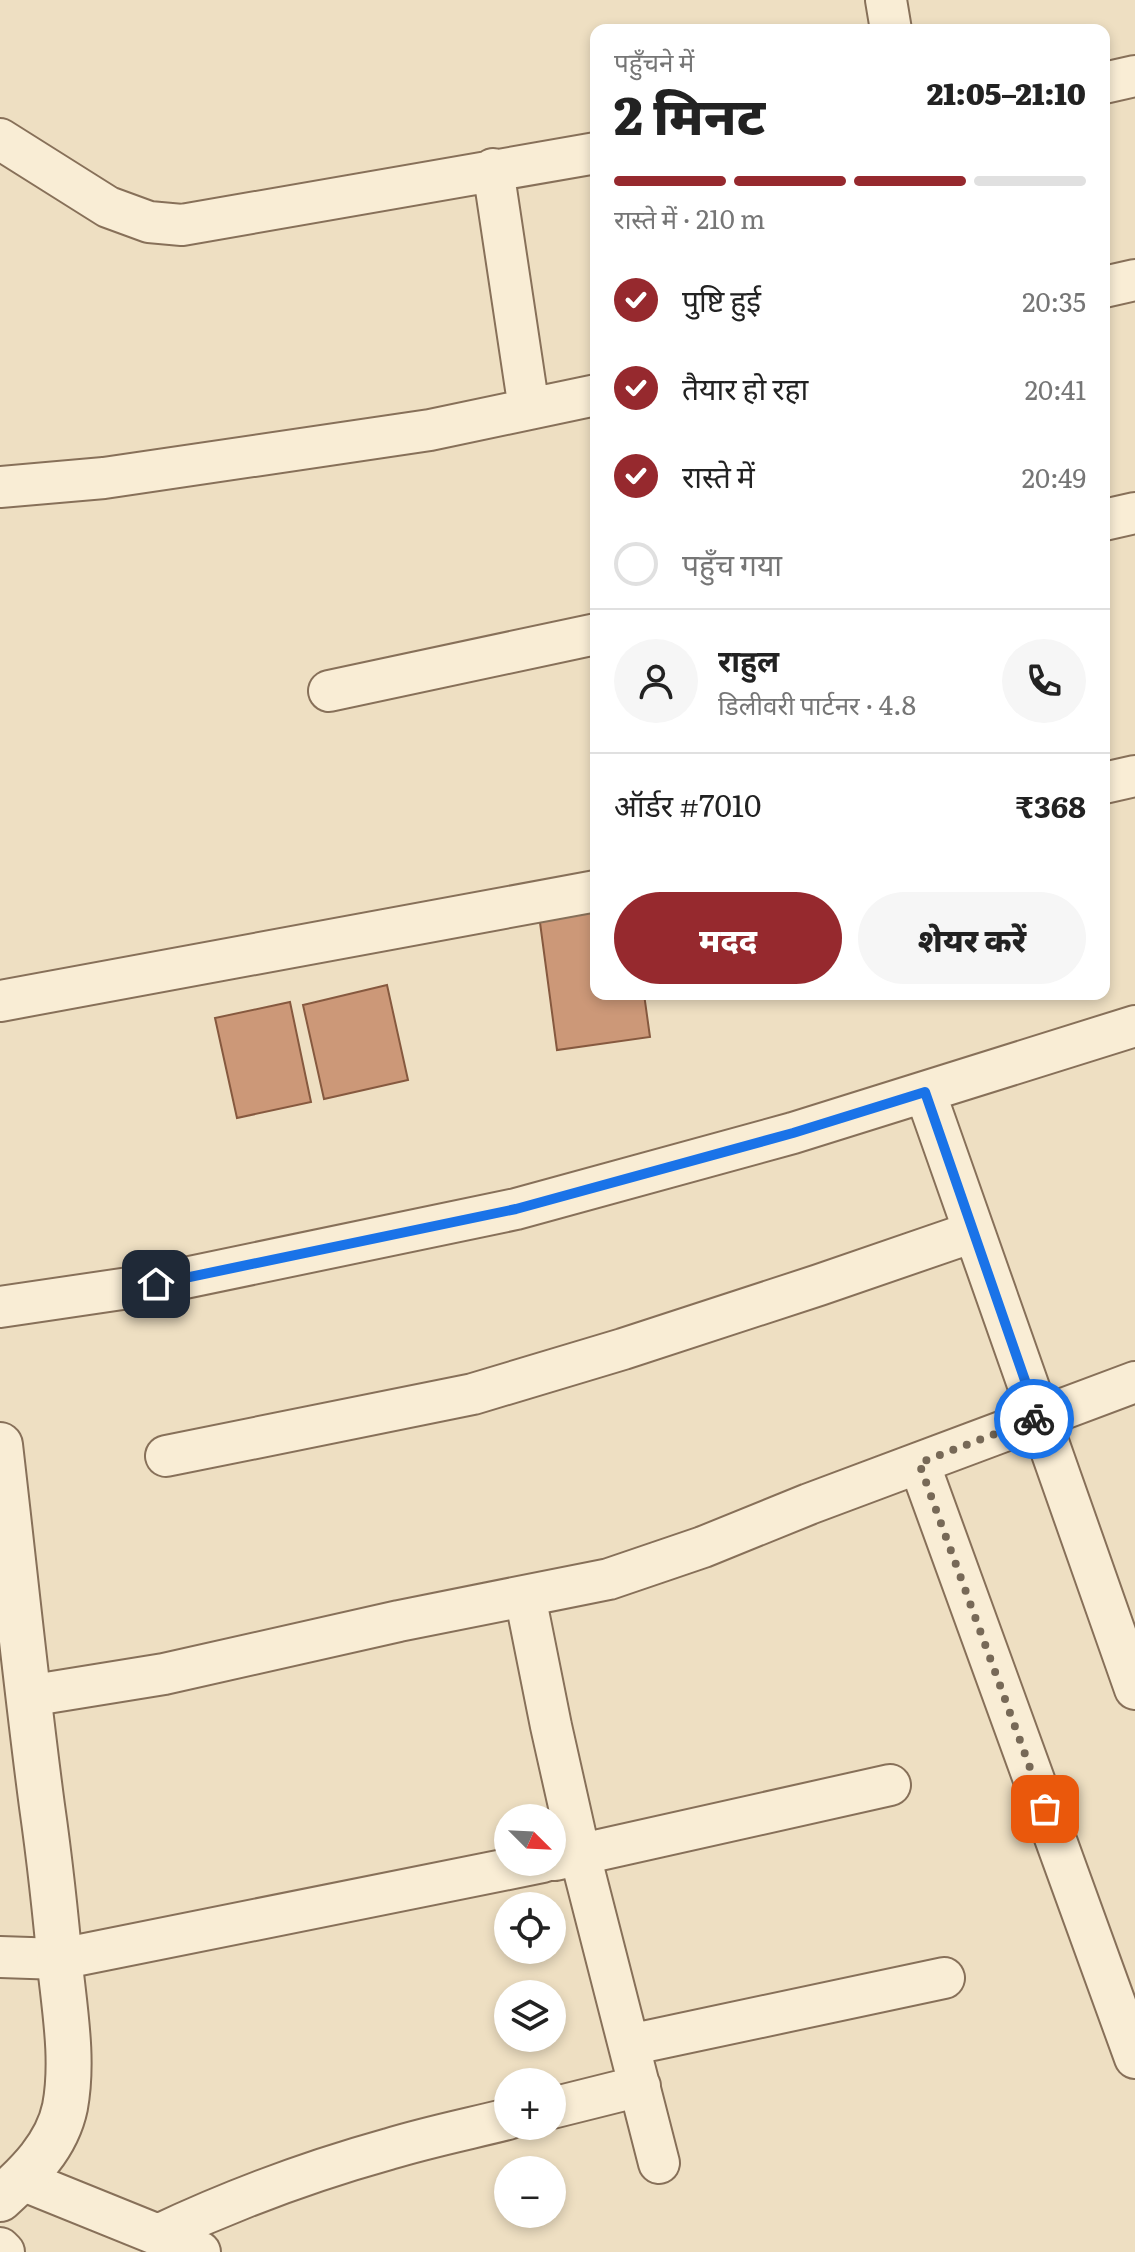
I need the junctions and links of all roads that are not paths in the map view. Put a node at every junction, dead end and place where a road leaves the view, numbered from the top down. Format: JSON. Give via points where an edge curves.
{"nodes":[{"id":1,"x":886,"y":0,"type":"edge"},
{"id":2,"x":890,"y":24,"type":"edge"},
{"id":3,"x":1135,"y":76,"type":"edge"},
{"id":4,"x":1110,"y":82,"type":"edge"},
{"id":5,"x":0,"y":139,"type":"edge"},
{"id":6,"x":590,"y":154,"type":"edge"},
{"id":7,"x":493,"y":169,"type":"junction"},
{"id":8,"x":1135,"y":280,"type":"edge"},
{"id":9,"x":1110,"y":286,"type":"edge"},
{"id":10,"x":590,"y":396,"type":"edge"},
{"id":11,"x":529,"y":409,"type":"junction"},
{"id":12,"x":0,"y":487,"type":"edge"},
{"id":13,"x":1135,"y":513,"type":"edge"},
{"id":14,"x":1110,"y":519,"type":"edge"},
{"id":15,"x":590,"y":635,"type":"edge"},
{"id":16,"x":329,"y":691,"type":"dead end"},
{"id":17,"x":1135,"y":776,"type":"edge"},
{"id":18,"x":1110,"y":782,"type":"edge"},
{"id":19,"x":590,"y":892,"type":"edge"},
{"id":20,"x":0,"y":1001,"type":"edge"},
{"id":21,"x":1135,"y":1026,"type":"edge"},
{"id":22,"x":925,"y":1092,"type":"junction"},
{"id":23,"x":973,"y":1232,"type":"junction"},
{"id":24,"x":0,"y":1307,"type":"edge"},
{"id":25,"x":1135,"y":1382,"type":"edge"},
{"id":26,"x":1038,"y":1418,"type":"junction"},
{"id":27,"x":0,"y":1445,"type":"edge"},
{"id":28,"x":166,"y":1456,"type":"dead end"},
{"id":29,"x":919,"y":1463,"type":"junction"},
{"id":30,"x":4,"y":1517,"type":"edge"},
{"id":31,"x":525,"y":1596,"type":"junction"},
{"id":32,"x":1135,"y":1689,"type":"edge"},
{"id":33,"x":28,"y":1696,"type":"junction"},
{"id":34,"x":890,"y":1785,"type":"dead end"},
{"id":35,"x":555,"y":1804,"type":"edge"},
{"id":36,"x":566,"y":1857,"type":"edge"},
{"id":37,"x":494,"y":1872,"type":"edge"},
{"id":38,"x":564,"y":1876,"type":"edge"},
{"id":39,"x":0,"y":1957,"type":"edge"},
{"id":40,"x":60,"y":1959,"type":"junction"},
{"id":41,"x":944,"y":1978,"type":"dead end"},
{"id":42,"x":629,"y":2045,"type":"junction"},
{"id":43,"x":1135,"y":2058,"type":"edge"},
{"id":44,"x":640,"y":2086,"type":"junction"},
{"id":45,"x":566,"y":2104,"type":"edge"},
{"id":46,"x":494,"y":2122,"type":"edge"},
{"id":47,"x":659,"y":2163,"type":"dead end"},
{"id":48,"x":11,"y":2190,"type":"edge"},
{"id":49,"x":158,"y":2235,"type":"junction"},
{"id":50,"x":200,"y":2252,"type":"edge"}],
"edges":[{"from":1,"to":2,"type":"street"},
{"from":3,"to":4,"type":"street"},
{"from":5,"to":7,"type":"street","via":[[108,207],[149,222],[182,225]]},
{"from":6,"to":7,"type":"street"},
{"from":7,"to":11,"type":"street"},
{"from":8,"to":9,"type":"street"},
{"from":10,"to":11,"type":"street"},
{"from":11,"to":12,"type":"street","via":[[104,478]]},
{"from":13,"to":14,"type":"street"},
{"from":15,"to":16,"type":"street"},
{"from":17,"to":18,"type":"street"},
{"from":19,"to":20,"type":"street"},
{"from":21,"to":22,"type":"street"},
{"from":22,"to":23,"type":"street"},
{"from":22,"to":24,"type":"street","via":[[516,1209],[156,1284]]},
{"from":23,"to":26,"type":"street"},
{"from":23,"to":28,"type":"street","via":[[473,1394]]},
{"from":25,"to":26,"type":"street"},
{"from":26,"to":29,"type":"street"},
{"from":26,"to":32,"type":"street"},
{"from":27,"to":30,"type":"street"},
{"from":29,"to":31,"type":"street","via":[[609,1579]]},
{"from":29,"to":43,"type":"street"},
{"from":30,"to":33,"type":"street"},
{"from":31,"to":33,"type":"street","via":[[164,1674]]},
{"from":31,"to":35,"type":"street","via":[[551,1726]]},
{"from":33,"to":40,"type":"street"},
{"from":34,"to":36,"type":"street"},
{"from":37,"to":40,"type":"street"},
{"from":38,"to":42,"type":"street"},
{"from":39,"to":40,"type":"street"},
{"from":40,"to":48,"type":"street","via":[[68,2072],[64,2110],[48,2150]]},
{"from":41,"to":42,"type":"street"},
{"from":42,"to":44,"type":"street"},
{"from":44,"to":45,"type":"street"},
{"from":44,"to":47,"type":"street"},
{"from":46,"to":49,"type":"street","via":[[388,2149],[275,2186]]},
{"from":48,"to":49,"type":"street"},
{"from":49,"to":50,"type":"street"}]}
